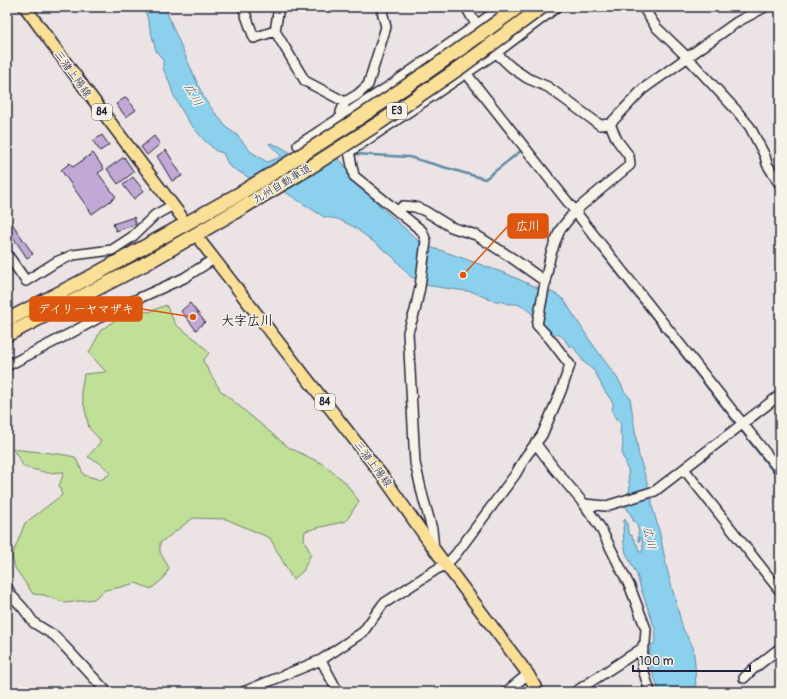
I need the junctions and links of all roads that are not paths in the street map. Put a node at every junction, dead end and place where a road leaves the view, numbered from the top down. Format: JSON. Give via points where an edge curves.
{"nodes":[{"id":1,"x":25,"y":7,"type":"edge"},
{"id":2,"x":243,"y":7,"type":"edge"},
{"id":3,"x":279,"y":7,"type":"edge"},
{"id":4,"x":381,"y":7,"type":"edge"},
{"id":5,"x":466,"y":7,"type":"edge"},
{"id":6,"x":502,"y":7,"type":"edge"},
{"id":7,"x":518,"y":7,"type":"edge"},
{"id":8,"x":542,"y":7,"type":"edge"},
{"id":9,"x":557,"y":7,"type":"edge"},
{"id":10,"x":643,"y":7,"type":"edge"},
{"id":11,"x":765,"y":7,"type":"edge"},
{"id":12,"x":477,"y":26,"type":"junction"},
{"id":13,"x":275,"y":31,"type":"junction"},
{"id":14,"x":496,"y":53,"type":"junction"},
{"id":15,"x":687,"y":57,"type":"junction"},
{"id":16,"x":466,"y":73,"type":"junction"},
{"id":17,"x":345,"y":102,"type":"junction"},
{"id":18,"x":342,"y":117,"type":"junction"},
{"id":19,"x":610,"y":124,"type":"junction"},
{"id":20,"x":298,"y":145,"type":"dead end"},
{"id":21,"x":349,"y":152,"type":"junction"},
{"id":22,"x":780,"y":185,"type":"edge"},
{"id":23,"x":173,"y":204,"type":"junction"},
{"id":24,"x":575,"y":211,"type":"junction"},
{"id":25,"x":398,"y":212,"type":"junction"},
{"id":26,"x":181,"y":216,"type":"dead end"},
{"id":27,"x":201,"y":242,"type":"dead end"},
{"id":28,"x":7,"y":254,"type":"edge"},
{"id":29,"x":214,"y":259,"type":"junction"},
{"id":30,"x":546,"y":283,"type":"junction"},
{"id":31,"x":7,"y":320,"type":"edge"},
{"id":32,"x":7,"y":335,"type":"edge"},
{"id":33,"x":7,"y":366,"type":"edge"},
{"id":34,"x":780,"y":395,"type":"edge"},
{"id":35,"x":740,"y":426,"type":"junction"},
{"id":36,"x":536,"y":444,"type":"junction"},
{"id":37,"x":684,"y":469,"type":"junction"},
{"id":38,"x":780,"y":471,"type":"edge"},
{"id":39,"x":584,"y":504,"type":"junction"},
{"id":40,"x":434,"y":549,"type":"junction"},
{"id":41,"x":446,"y":565,"type":"junction"},
{"id":42,"x":7,"y":587,"type":"edge"},
{"id":43,"x":780,"y":591,"type":"edge"},
{"id":44,"x":643,"y":645,"type":"junction"},
{"id":45,"x":780,"y":648,"type":"edge"},
{"id":46,"x":321,"y":660,"type":"junction"},
{"id":47,"x":528,"y":674,"type":"junction"},
{"id":48,"x":744,"y":678,"type":"dead end"},
{"id":49,"x":107,"y":692,"type":"edge"},
{"id":50,"x":243,"y":692,"type":"edge"},
{"id":51,"x":338,"y":692,"type":"edge"},
{"id":52,"x":506,"y":692,"type":"edge"},
{"id":53,"x":538,"y":692,"type":"edge"},
{"id":54,"x":575,"y":692,"type":"edge"},
{"id":55,"x":650,"y":692,"type":"edge"}],
"edges":[{"from":1,"to":23,"type":"main road","name":"三潴上陽線","number":"84"},
{"from":2,"to":13,"type":"street","via":[[254,38]]},
{"from":3,"to":13,"type":"street"},
{"from":4,"to":17,"type":"street","via":[[386,27],[368,85]]},
{"from":5,"to":12,"type":"street"},
{"from":6,"to":12,"type":"street"},
{"from":7,"to":31,"type":"highway","name":"九州自動車道","number":"E3","bridge":true,"via":[[380,104],[239,194]]},
{"from":8,"to":32,"type":"highway","name":"九州自動車道","number":"E3","bridge":true,"via":[[458,69],[309,168],[143,265]]},
{"from":9,"to":14,"type":"street"},
{"from":10,"to":15,"type":"street","via":[[656,27]]},
{"from":11,"to":15,"type":"street","via":[[737,22]]},
{"from":12,"to":14,"type":"street"},
{"from":12,"to":18,"type":"street"},
{"from":13,"to":17,"type":"street","via":[[305,81]]},
{"from":14,"to":16,"type":"street"},
{"from":14,"to":19,"type":"street","via":[[511,67],[527,78],[548,87],[600,125]]},
{"from":15,"to":19,"type":"street","via":[[643,89]]},
{"from":15,"to":22,"type":"street","via":[[750,128],[765,156],[766,164]]},
{"from":16,"to":21,"type":"street"},
{"from":16,"to":24,"type":"street"},
{"from":17,"to":18,"type":"street"},
{"from":18,"to":20,"type":"street"},
{"from":18,"to":21,"type":"street"},
{"from":19,"to":24,"type":"street","via":[[628,156],[630,165]]},
{"from":21,"to":25,"type":"street","via":[[354,176]]},
{"from":23,"to":26,"type":"main road","name":"三潴上陽線","number":"84"},
{"from":23,"to":28,"type":"street","via":[[112,250],[73,255],[56,262],[26,281]]},
{"from":24,"to":30,"type":"street","via":[[560,230],[555,242]]},
{"from":24,"to":35,"type":"street"},
{"from":25,"to":30,"type":"street","via":[[404,206],[425,211],[451,227],[488,242]]},
{"from":25,"to":40,"type":"street","via":[[422,231],[426,240],[420,287],[408,332],[415,463],[432,529]]},
{"from":27,"to":29,"type":"main road","name":"三潴上陽線","number":"84"},
{"from":29,"to":33,"type":"street","via":[[184,278],[115,310]]},
{"from":29,"to":40,"type":"main road","name":"三潴上陽線","number":"84","via":[[384,478]]},
{"from":30,"to":36,"type":"street","via":[[537,325],[570,366]]},
{"from":34,"to":35,"type":"street"},
{"from":35,"to":37,"type":"street"},
{"from":35,"to":38,"type":"street"},
{"from":36,"to":39,"type":"street"},
{"from":36,"to":41,"type":"street"},
{"from":37,"to":39,"type":"street","via":[[655,491],[606,506]]},
{"from":37,"to":43,"type":"street"},
{"from":39,"to":44,"type":"street","via":[[600,527],[630,588],[646,629]]},
{"from":40,"to":41,"type":"main road","name":"三潴上陽線","number":"84"},
{"from":41,"to":46,"type":"street","via":[[383,604],[362,632]]},
{"from":41,"to":47,"type":"main road","name":"三潴上陽線","number":"84"},
{"from":42,"to":49,"type":"street","via":[[34,623],[55,636]]},
{"from":44,"to":54,"type":"street","via":[[641,649]]},
{"from":44,"to":55,"type":"street","via":[[642,666]]},
{"from":45,"to":48,"type":"street"},
{"from":46,"to":50,"type":"street"},
{"from":46,"to":51,"type":"street"},
{"from":47,"to":52,"type":"street"},
{"from":47,"to":53,"type":"main road","name":"三潴上陽線","number":"84"}]}
